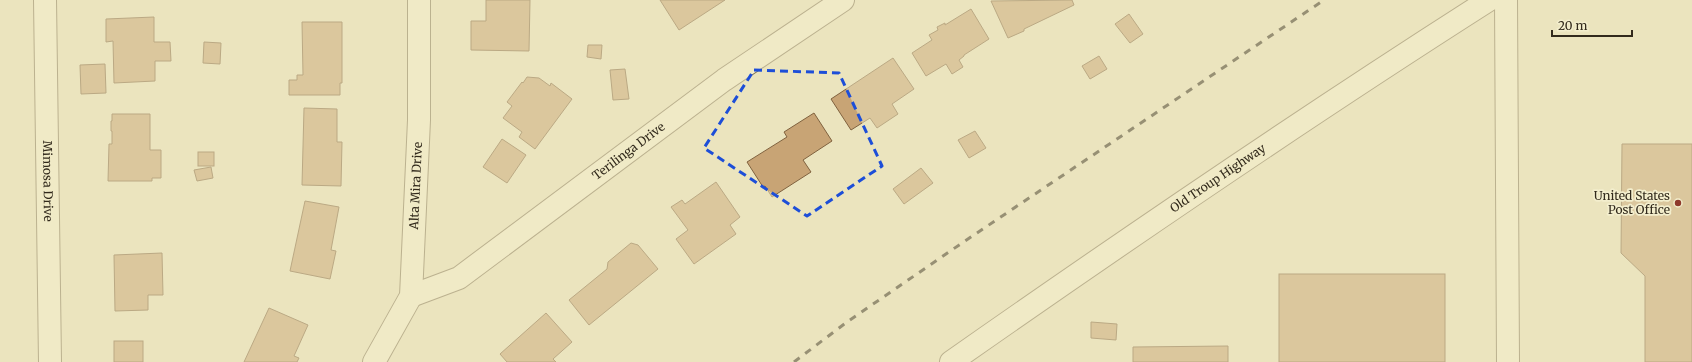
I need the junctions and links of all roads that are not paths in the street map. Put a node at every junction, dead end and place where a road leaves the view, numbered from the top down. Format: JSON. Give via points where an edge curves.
{"nodes":[{"id":1,"x":45,"y":0,"type":"edge"},
{"id":2,"x":419,"y":0,"type":"edge"},
{"id":3,"x":843,"y":0,"type":"edge"},
{"id":4,"x":1489,"y":0,"type":"edge"},
{"id":5,"x":1506,"y":0,"type":"edge"},
{"id":6,"x":412,"y":296,"type":"junction"},
{"id":7,"x":50,"y":362,"type":"edge"},
{"id":8,"x":374,"y":362,"type":"edge"},
{"id":9,"x":951,"y":362,"type":"edge"},
{"id":10,"x":1508,"y":362,"type":"edge"}],
"edges":[{"from":1,"to":7,"type":"street","name":"Mimosa Drive"},
{"from":2,"to":6,"type":"street","name":"Alta Mira Drive","via":[[420,97]]},
{"from":3,"to":6,"type":"street","name":"Terilinga Drive","via":[[724,80],[459,278]]},
{"from":4,"to":9,"type":"street","name":"Old Troup Highway","via":[[1360,83]]},
{"from":5,"to":10,"type":"street"},
{"from":6,"to":8,"type":"street","name":"Alta Mira Drive"}]}
